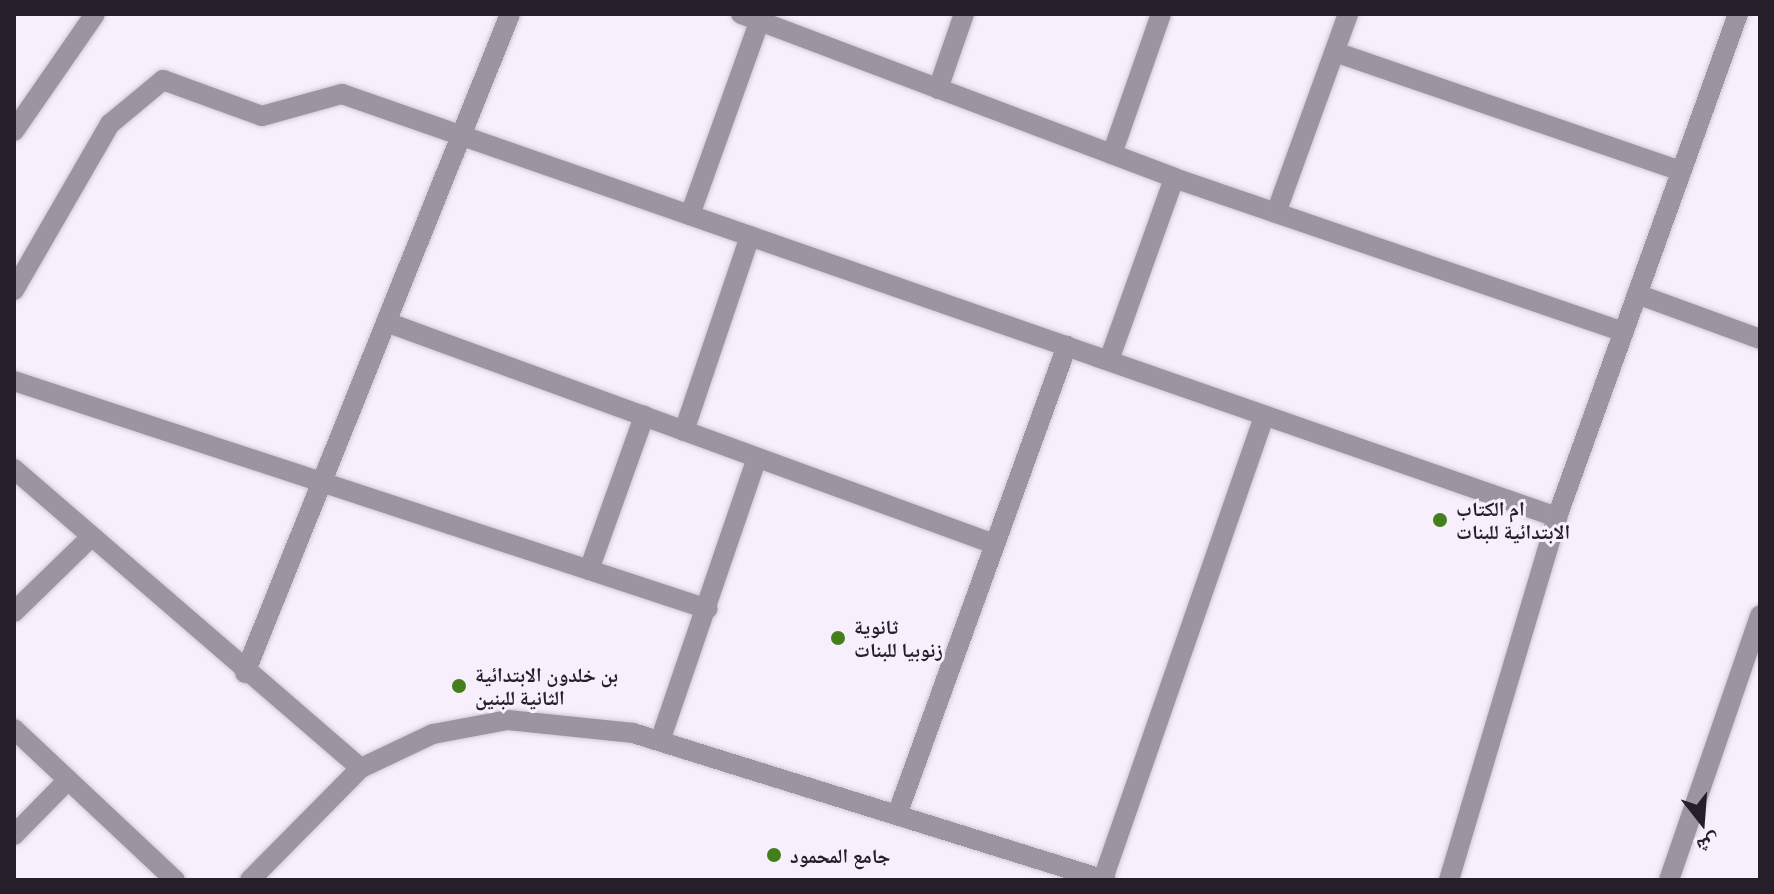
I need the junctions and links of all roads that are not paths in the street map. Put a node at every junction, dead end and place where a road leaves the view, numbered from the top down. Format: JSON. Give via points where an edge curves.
{"nodes":[{"id":1,"x":95,"y":14,"type":"edge"},
{"id":2,"x":510,"y":14,"type":"edge"},
{"id":3,"x":964,"y":14,"type":"edge"},
{"id":4,"x":1161,"y":14,"type":"edge"},
{"id":5,"x":1348,"y":14,"type":"edge"},
{"id":6,"x":1738,"y":14,"type":"edge"},
{"id":7,"x":754,"y":16,"type":"edge"},
{"id":8,"x":1335,"y":52,"type":"junction"},
{"id":9,"x":938,"y":89,"type":"junction"},
{"id":10,"x":21,"y":106,"type":"edge"},
{"id":11,"x":14,"y":131,"type":"edge"},
{"id":12,"x":461,"y":135,"type":"junction"},
{"id":13,"x":1112,"y":154,"type":"junction"},
{"id":14,"x":1681,"y":171,"type":"junction"},
{"id":15,"x":1174,"y":178,"type":"junction"},
{"id":16,"x":1276,"y":213,"type":"junction"},
{"id":17,"x":690,"y":215,"type":"junction"},
{"id":18,"x":750,"y":236,"type":"junction"},
{"id":19,"x":14,"y":290,"type":"edge"},
{"id":20,"x":1637,"y":294,"type":"junction"},
{"id":21,"x":386,"y":322,"type":"junction"},
{"id":22,"x":1623,"y":332,"type":"junction"},
{"id":23,"x":1760,"y":339,"type":"edge"},
{"id":24,"x":1067,"y":346,"type":"junction"},
{"id":25,"x":1109,"y":360,"type":"junction"},
{"id":26,"x":14,"y":381,"type":"edge"},
{"id":27,"x":1265,"y":415,"type":"junction"},
{"id":28,"x":644,"y":416,"type":"junction"},
{"id":29,"x":684,"y":431,"type":"junction"},
{"id":30,"x":757,"y":458,"type":"junction"},
{"id":31,"x":14,"y":469,"type":"edge"},
{"id":32,"x":322,"y":482,"type":"junction"},
{"id":33,"x":1557,"y":517,"type":"junction"},
{"id":34,"x":91,"y":537,"type":"junction"},
{"id":35,"x":994,"y":544,"type":"junction"},
{"id":36,"x":589,"y":570,"type":"junction"},
{"id":37,"x":708,"y":609,"type":"junction"},
{"id":38,"x":14,"y":612,"type":"edge"},
{"id":39,"x":1760,"y":615,"type":"edge"},
{"id":40,"x":245,"y":673,"type":"junction"},
{"id":41,"x":14,"y":729,"type":"edge"},
{"id":42,"x":660,"y":741,"type":"junction"},
{"id":43,"x":361,"y":768,"type":"junction"},
{"id":44,"x":68,"y":780,"type":"junction"},
{"id":45,"x":897,"y":815,"type":"junction"},
{"id":46,"x":14,"y":835,"type":"edge"},
{"id":47,"x":175,"y":880,"type":"edge"},
{"id":48,"x":250,"y":880,"type":"edge"},
{"id":49,"x":1104,"y":880,"type":"edge"},
{"id":50,"x":1449,"y":880,"type":"edge"},
{"id":51,"x":1669,"y":880,"type":"edge"}],
"edges":[{"from":1,"to":10,"type":"street"},
{"from":2,"to":12,"type":"street"},
{"from":3,"to":9,"type":"street"},
{"from":4,"to":13,"type":"street"},
{"from":5,"to":8,"type":"street"},
{"from":6,"to":14,"type":"street"},
{"from":7,"to":9,"type":"street"},
{"from":7,"to":17,"type":"street"},
{"from":8,"to":14,"type":"street"},
{"from":8,"to":16,"type":"street"},
{"from":9,"to":13,"type":"street"},
{"from":10,"to":11,"type":"street"},
{"from":12,"to":17,"type":"street"},
{"from":12,"to":19,"type":"street","via":[[342,94],[262,116],[163,80],[110,124]]},
{"from":12,"to":21,"type":"street"},
{"from":13,"to":15,"type":"street"},
{"from":14,"to":20,"type":"street"},
{"from":15,"to":16,"type":"street"},
{"from":15,"to":25,"type":"street"},
{"from":16,"to":22,"type":"street"},
{"from":17,"to":18,"type":"street"},
{"from":18,"to":24,"type":"street"},
{"from":18,"to":29,"type":"street"},
{"from":20,"to":22,"type":"street"},
{"from":20,"to":23,"type":"street"},
{"from":21,"to":28,"type":"street"},
{"from":21,"to":32,"type":"street"},
{"from":22,"to":33,"type":"street"},
{"from":24,"to":25,"type":"street"},
{"from":24,"to":35,"type":"street"},
{"from":25,"to":27,"type":"street"},
{"from":26,"to":32,"type":"street"},
{"from":27,"to":33,"type":"street"},
{"from":27,"to":49,"type":"street"},
{"from":28,"to":29,"type":"street"},
{"from":28,"to":36,"type":"street"},
{"from":29,"to":30,"type":"street"},
{"from":30,"to":35,"type":"street"},
{"from":30,"to":37,"type":"street"},
{"from":31,"to":34,"type":"street"},
{"from":32,"to":36,"type":"street"},
{"from":32,"to":40,"type":"street"},
{"from":33,"to":50,"type":"street"},
{"from":34,"to":38,"type":"street"},
{"from":34,"to":40,"type":"street"},
{"from":35,"to":45,"type":"street"},
{"from":36,"to":37,"type":"street"},
{"from":37,"to":42,"type":"street"},
{"from":39,"to":51,"type":"street"},
{"from":40,"to":43,"type":"street"},
{"from":41,"to":44,"type":"street"},
{"from":42,"to":43,"type":"street","via":[[508,720],[433,734]]},
{"from":42,"to":45,"type":"street"},
{"from":43,"to":48,"type":"street"},
{"from":44,"to":46,"type":"street"},
{"from":44,"to":47,"type":"street"},
{"from":45,"to":49,"type":"street"}]}
